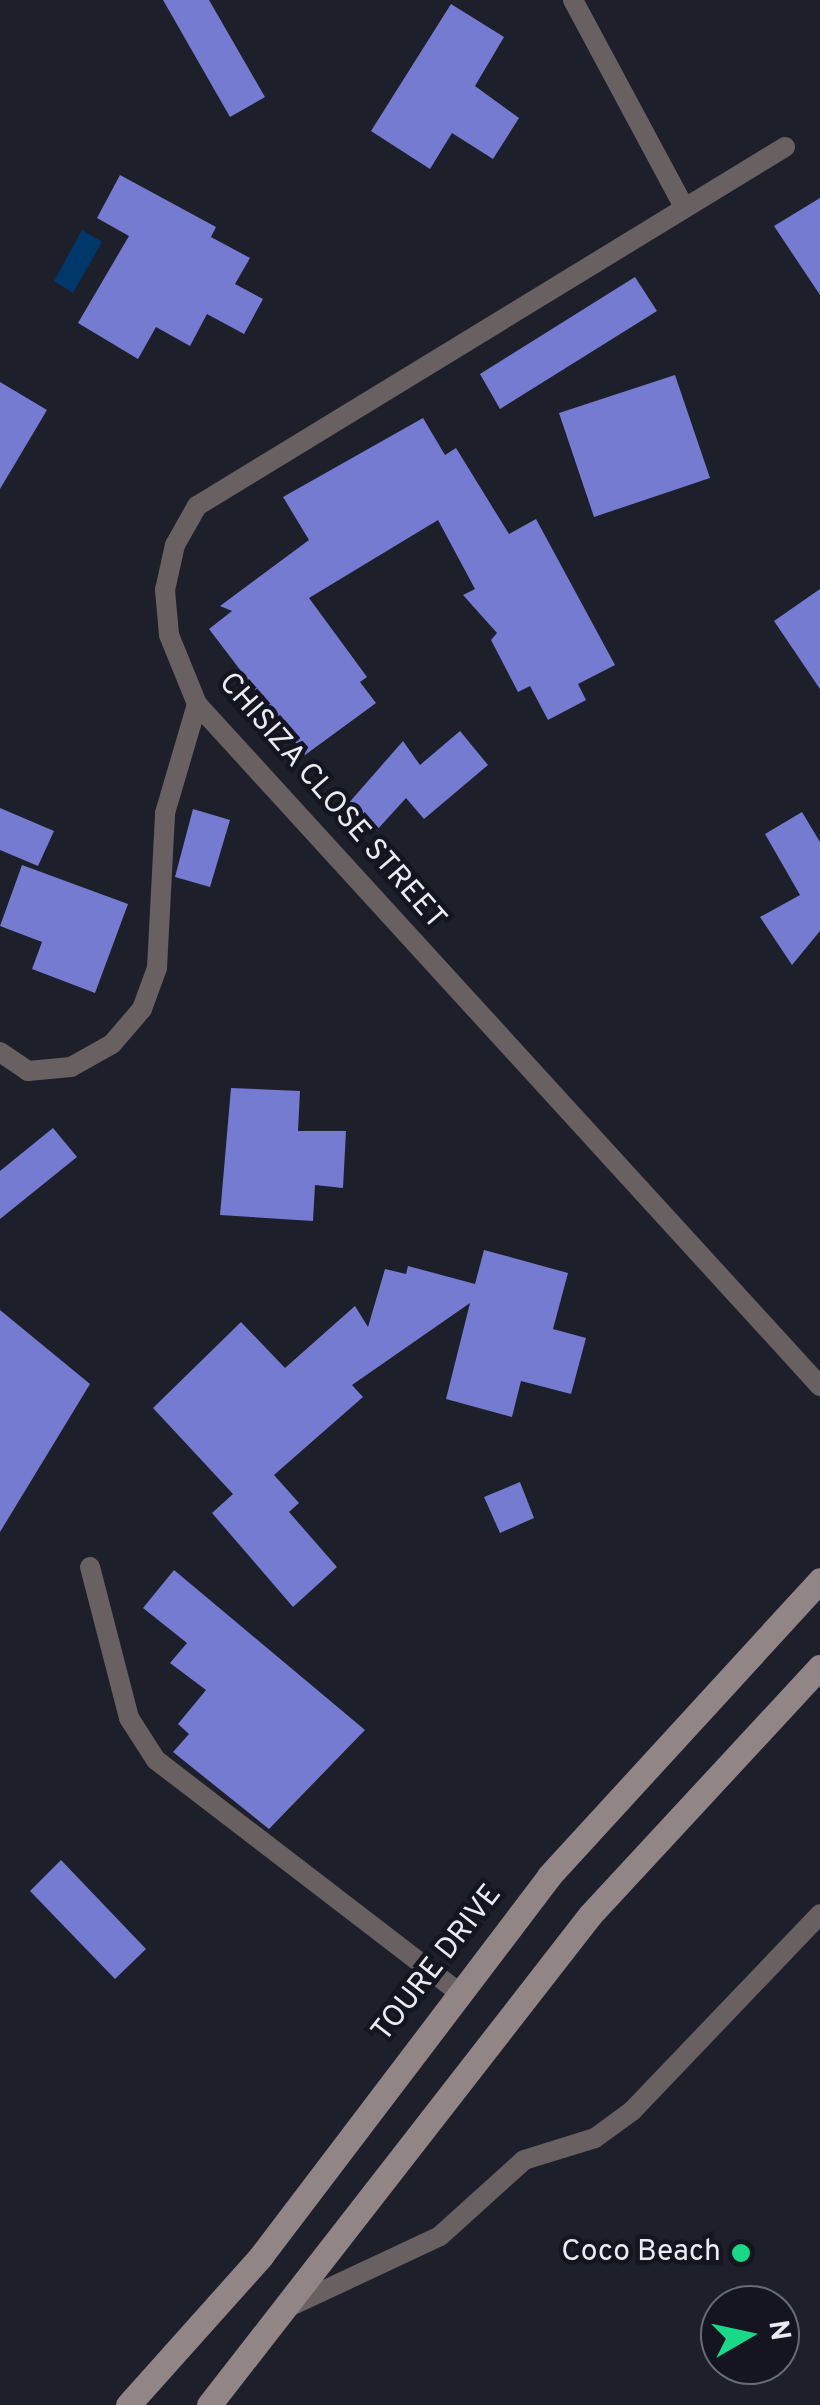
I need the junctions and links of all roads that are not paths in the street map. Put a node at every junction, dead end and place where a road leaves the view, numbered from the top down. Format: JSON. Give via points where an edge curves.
{"nodes":[{"id":1,"x":573,"y":0,"type":"edge"},
{"id":2,"x":785,"y":148,"type":"dead end"},
{"id":3,"x":683,"y":205,"type":"junction"},
{"id":4,"x":197,"y":704,"type":"junction"},
{"id":5,"x":0,"y":1052,"type":"edge"},
{"id":6,"x":820,"y":1386,"type":"edge"},
{"id":7,"x":90,"y":1567,"type":"dead end"},
{"id":8,"x":820,"y":1580,"type":"edge"},
{"id":9,"x":820,"y":1667,"type":"edge"},
{"id":10,"x":820,"y":1914,"type":"edge"},
{"id":11,"x":456,"y":1990,"type":"junction"},
{"id":12,"x":293,"y":2305,"type":"junction"},
{"id":13,"x":128,"y":2405,"type":"edge"},
{"id":14,"x":210,"y":2405,"type":"edge"}],
"edges":[{"from":1,"to":3,"type":"lane"},
{"from":2,"to":3,"type":"lane","name":"CHISIZA CLOSE STREET"},
{"from":3,"to":4,"type":"lane","name":"CHISIZA CLOSE STREET","via":[[197,506],[174,545],[164,590],[169,635]]},
{"from":4,"to":5,"type":"lane","via":[[165,814],[157,968],[142,1008],[112,1044],[71,1067],[28,1072]]},
{"from":4,"to":6,"type":"lane","name":"CHISIZA CLOSE STREET"},
{"from":7,"to":11,"type":"lane","via":[[129,1718],[156,1760]]},
{"from":8,"to":11,"type":"main road","name":"TOURE DRIVE","via":[[747,1651]]},
{"from":9,"to":12,"type":"main road","via":[[590,1915]]},
{"from":10,"to":12,"type":"lane","via":[[632,2111],[594,2138],[524,2160],[440,2236]]},
{"from":11,"to":13,"type":"main road","name":"TOURE DRIVE","via":[[261,2256]]},
{"from":12,"to":14,"type":"main road"}]}
